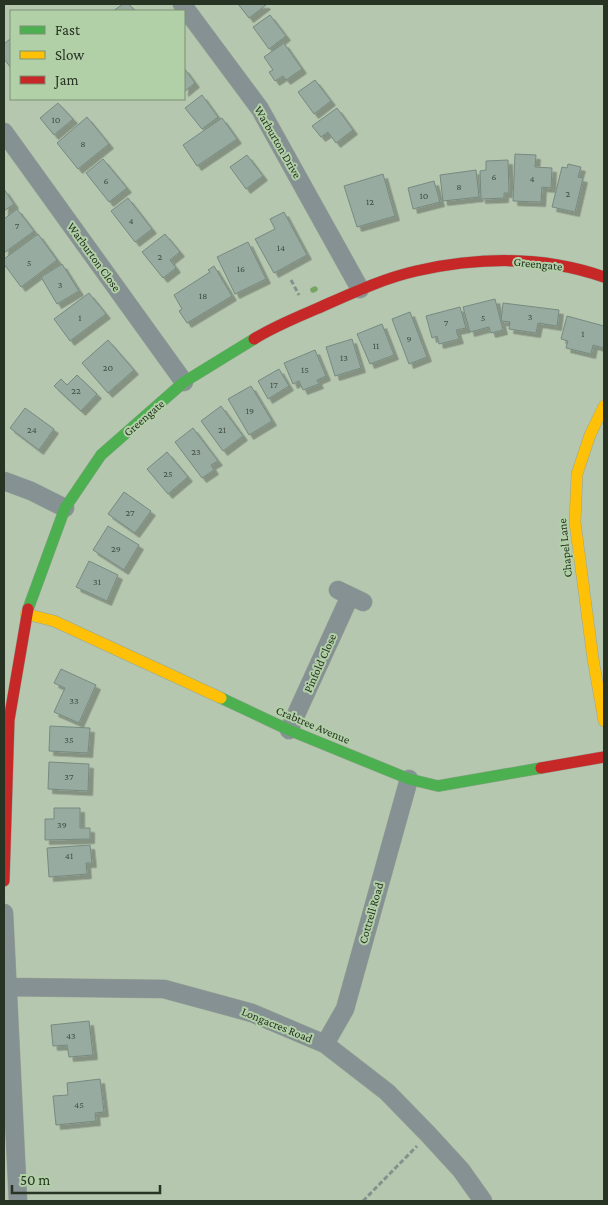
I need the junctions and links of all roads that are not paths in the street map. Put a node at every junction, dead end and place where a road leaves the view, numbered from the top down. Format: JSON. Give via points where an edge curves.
{"nodes":[{"id":1,"x":182,"y":4,"type":"edge"},
{"id":2,"x":4,"y":132,"type":"edge"},
{"id":3,"x":604,"y":278,"type":"edge"},
{"id":4,"x":360,"y":289,"type":"junction"},
{"id":5,"x":184,"y":382,"type":"junction"},
{"id":6,"x":604,"y":406,"type":"edge"},
{"id":7,"x":4,"y":480,"type":"edge"},
{"id":8,"x":65,"y":508,"type":"junction"},
{"id":9,"x":350,"y":596,"type":"dead end"},
{"id":10,"x":26,"y":614,"type":"junction"},
{"id":11,"x":599,"y":658,"type":"edge"},
{"id":12,"x":8,"y":699,"type":"edge"},
{"id":13,"x":604,"y":721,"type":"edge"},
{"id":14,"x":290,"y":730,"type":"junction"},
{"id":15,"x":604,"y":757,"type":"edge"},
{"id":16,"x":409,"y":779,"type":"junction"},
{"id":17,"x":4,"y":881,"type":"edge"},
{"id":18,"x":4,"y":913,"type":"edge"},
{"id":19,"x":8,"y":987,"type":"junction"},
{"id":20,"x":325,"y":1044,"type":"junction"},
{"id":21,"x":18,"y":1201,"type":"edge"},
{"id":22,"x":483,"y":1201,"type":"edge"}],
"edges":[{"from":1,"to":4,"type":"street","name":"Warburton Drive","via":[[260,109]]},
{"from":2,"to":5,"type":"street","name":"Warburton Close"},
{"from":3,"to":4,"type":"street","name":"Greengate","via":[[584,270],[524,260],[474,262],[415,271]]},
{"from":4,"to":5,"type":"street","name":"Greengate","via":[[261,334]]},
{"from":5,"to":8,"type":"street","name":"Greengate","via":[[101,455]]},
{"from":6,"to":11,"type":"street","name":"Chapel Lane","via":[[590,434],[577,474],[575,522]]},
{"from":7,"to":8,"type":"street"},
{"from":8,"to":10,"type":"street","name":"Greengate"},
{"from":9,"to":14,"type":"street","name":"Pinfold Close"},
{"from":10,"to":12,"type":"street","name":"Greengate"},
{"from":10,"to":14,"type":"street","name":"Crabtree Avenue","via":[[54,621]]},
{"from":11,"to":13,"type":"street","name":"Chapel Lane"},
{"from":12,"to":17,"type":"street","name":"Greengate"},
{"from":14,"to":16,"type":"street","name":"Crabtree Avenue"},
{"from":15,"to":16,"type":"street","name":"Crabtree Avenue","via":[[438,786]]},
{"from":16,"to":20,"type":"street","name":"Cottrell Road","via":[[345,1008]]},
{"from":18,"to":19,"type":"street"},
{"from":19,"to":20,"type":"street","name":"Longacres Road","via":[[164,989],[252,1013]]},
{"from":19,"to":21,"type":"street"},
{"from":20,"to":22,"type":"street","name":"Longacres Road","via":[[387,1092],[461,1170]]}]}
